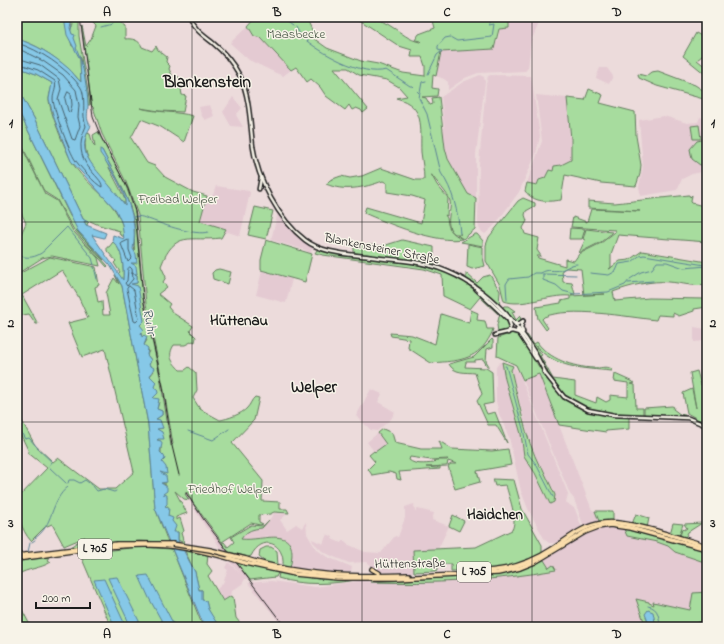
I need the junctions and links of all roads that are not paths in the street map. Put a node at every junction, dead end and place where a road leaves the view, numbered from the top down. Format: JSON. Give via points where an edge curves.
{"nodes":[{"id":1,"x":189,"y":17,"type":"edge"},
{"id":2,"x":262,"y":178,"type":"junction"},
{"id":3,"x":259,"y":189,"type":"dead end"},
{"id":4,"x":504,"y":314,"type":"junction"},
{"id":5,"x":506,"y":318,"type":"junction"},
{"id":6,"x":508,"y":333,"type":"junction"},
{"id":7,"x":495,"y":335,"type":"dead end"},
{"id":8,"x":522,"y":336,"type":"junction"},
{"id":9,"x":526,"y":338,"type":"junction"},
{"id":10,"x":545,"y":372,"type":"junction"},
{"id":11,"x":707,"y":426,"type":"edge"},
{"id":12,"x":577,"y":535,"type":"junction"},
{"id":13,"x":707,"y":547,"type":"edge"},
{"id":14,"x":17,"y":557,"type":"edge"},
{"id":15,"x":372,"y":569,"type":"dead end"},
{"id":16,"x":286,"y":570,"type":"junction"},
{"id":17,"x":390,"y":574,"type":"junction"}],
"edges":[{"from":1,"to":2,"type":"main road","name":"Blankensteiner Straße","via":[[196,30],[231,62],[242,81],[248,100],[255,155]]},
{"from":2,"to":3,"type":"main road"},
{"from":2,"to":4,"type":"main road","name":"Blankensteiner Straße","via":[[286,220],[299,235],[314,246],[336,252],[428,265],[452,274],[472,286]]},
{"from":4,"to":5,"type":"main road","name":"Blankensteiner Straße"},
{"from":4,"to":9,"type":"main road","name":"Blankensteiner Straße"},
{"from":4,"to":9,"type":"main road","via":[[515,323],[523,321],[521,328]]},
{"from":5,"to":6,"type":"main road","via":[[511,326]]},
{"from":5,"to":8,"type":"main road","name":"Blankensteiner Straße"},
{"from":6,"to":7,"type":"main road"},
{"from":6,"to":8,"type":"main road","via":[[516,331]]},
{"from":8,"to":10,"type":"main road","name":"Blankensteiner Straße"},
{"from":9,"to":10,"type":"main road","name":"Blankensteiner Straße"},
{"from":10,"to":11,"type":"main road","name":"Blankensteiner Straße","via":[[564,397],[588,410],[614,416],[688,418]]},
{"from":12,"to":13,"type":"main road","name":"Hüttenstraße","number":"L 705","via":[[601,523],[618,523]]},
{"from":12,"to":16,"type":"main road","name":"Hüttenstraße","number":"L 705","via":[[535,562],[498,573],[367,578],[327,577]]},
{"from":12,"to":17,"type":"main road","name":"Hüttenstraße","number":"L 705","via":[[539,557],[508,568],[490,571]]},
{"from":14,"to":16,"type":"main road","name":"Hüttenstraße","number":"L 705","bridge":true,"via":[[152,542],[210,550]]},
{"from":15,"to":17,"type":"main road","number":"L 705","via":[[378,573]]},
{"from":16,"to":17,"type":"main road","name":"Hüttenstraße","number":"L 705","via":[[330,575]]}]}
